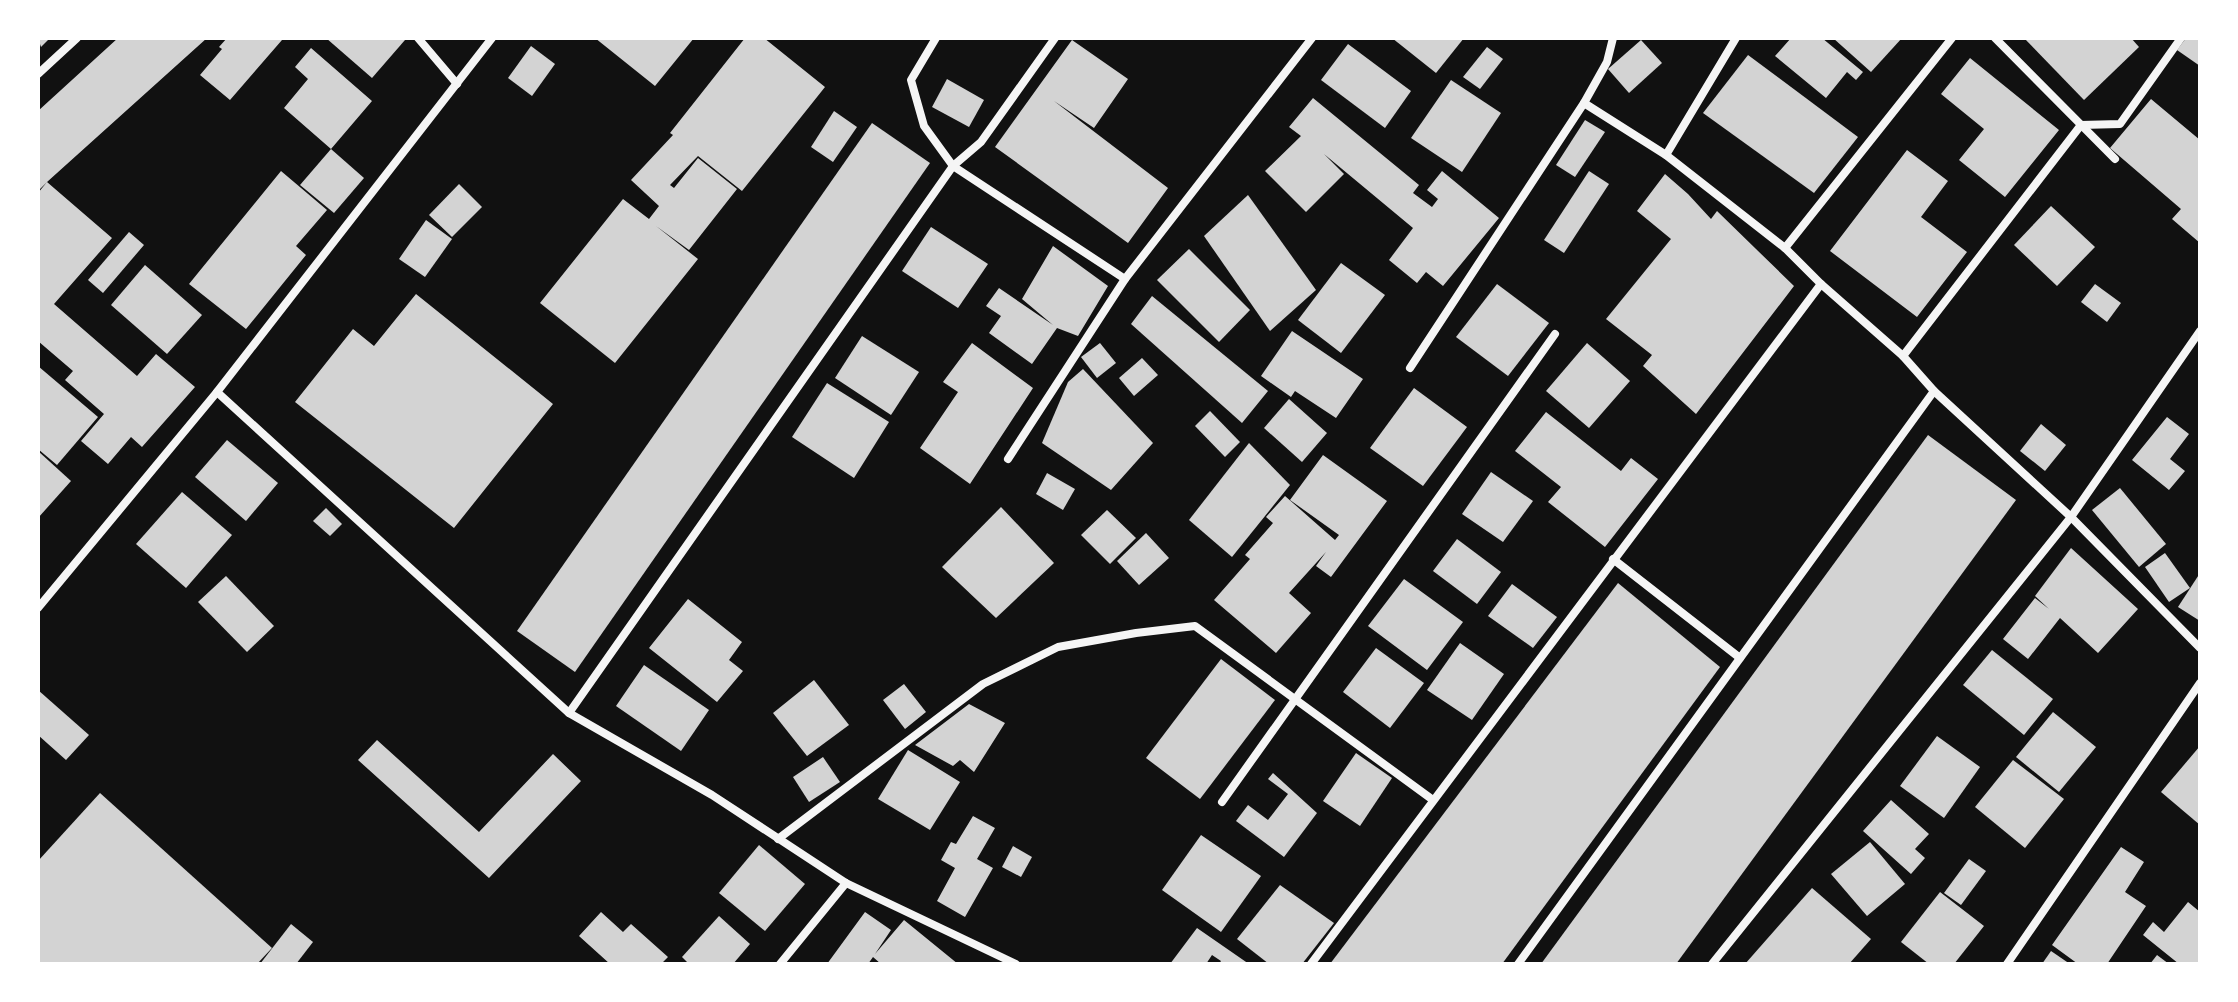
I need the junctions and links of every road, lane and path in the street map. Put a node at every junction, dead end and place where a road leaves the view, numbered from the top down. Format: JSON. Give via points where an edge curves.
{"nodes":[{"id":1,"x":77,"y":38,"type":"edge"},
{"id":2,"x":418,"y":38,"type":"edge"},
{"id":3,"x":492,"y":38,"type":"edge"},
{"id":4,"x":936,"y":38,"type":"edge"},
{"id":5,"x":1055,"y":38,"type":"edge"},
{"id":6,"x":1312,"y":38,"type":"edge"},
{"id":7,"x":1613,"y":38,"type":"edge"},
{"id":8,"x":1736,"y":38,"type":"edge"},
{"id":9,"x":1952,"y":38,"type":"edge"},
{"id":10,"x":1995,"y":38,"type":"edge"},
{"id":11,"x":2181,"y":38,"type":"edge"},
{"id":12,"x":38,"y":74,"type":"edge"},
{"id":13,"x":457,"y":84,"type":"junction"},
{"id":14,"x":1584,"y":103,"type":"junction"},
{"id":15,"x":2081,"y":125,"type":"junction"},
{"id":16,"x":1666,"y":155,"type":"junction"},
{"id":17,"x":2115,"y":159,"type":"dead end"},
{"id":18,"x":953,"y":166,"type":"junction"},
{"id":19,"x":1785,"y":248,"type":"junction"},
{"id":20,"x":1125,"y":279,"type":"junction"},
{"id":21,"x":1821,"y":284,"type":"junction"},
{"id":22,"x":2200,"y":331,"type":"edge"},
{"id":23,"x":1555,"y":334,"type":"dead end"},
{"id":24,"x":1903,"y":356,"type":"junction"},
{"id":25,"x":1410,"y":368,"type":"dead end"},
{"id":26,"x":1934,"y":391,"type":"junction"},
{"id":27,"x":217,"y":392,"type":"junction"},
{"id":28,"x":1008,"y":459,"type":"dead end"},
{"id":29,"x":2071,"y":517,"type":"junction"},
{"id":30,"x":1613,"y":559,"type":"junction"},
{"id":31,"x":38,"y":608,"type":"edge"},
{"id":32,"x":2200,"y":648,"type":"edge"},
{"id":33,"x":1740,"y":658,"type":"junction"},
{"id":34,"x":2200,"y":683,"type":"edge"},
{"id":35,"x":1296,"y":698,"type":"junction"},
{"id":36,"x":569,"y":713,"type":"junction"},
{"id":37,"x":1433,"y":800,"type":"junction"},
{"id":38,"x":1222,"y":802,"type":"dead end"},
{"id":39,"x":778,"y":839,"type":"junction"},
{"id":40,"x":846,"y":883,"type":"junction"},
{"id":41,"x":780,"y":964,"type":"edge"},
{"id":42,"x":1016,"y":964,"type":"edge"},
{"id":43,"x":1311,"y":964,"type":"edge"},
{"id":44,"x":1518,"y":964,"type":"edge"},
{"id":45,"x":1712,"y":964,"type":"edge"},
{"id":46,"x":2007,"y":964,"type":"edge"}],
"edges":[{"from":1,"to":12,"type":"street"},
{"from":2,"to":13,"type":"street"},
{"from":3,"to":13,"type":"street"},
{"from":4,"to":18,"type":"street","via":[[911,80],[924,126]]},
{"from":5,"to":18,"type":"street","via":[[981,142]]},
{"from":6,"to":20,"type":"street"},
{"from":7,"to":14,"type":"street","via":[[1607,62]]},
{"from":8,"to":16,"type":"street"},
{"from":9,"to":19,"type":"street"},
{"from":10,"to":15,"type":"street"},
{"from":11,"to":15,"type":"street","via":[[2120,124]]},
{"from":13,"to":27,"type":"street"},
{"from":14,"to":16,"type":"street"},
{"from":14,"to":25,"type":"street"},
{"from":15,"to":17,"type":"street"},
{"from":15,"to":24,"type":"street"},
{"from":16,"to":19,"type":"street"},
{"from":18,"to":20,"type":"street"},
{"from":18,"to":36,"type":"street"},
{"from":19,"to":21,"type":"street"},
{"from":20,"to":28,"type":"street"},
{"from":21,"to":24,"type":"street"},
{"from":21,"to":30,"type":"street"},
{"from":22,"to":29,"type":"street"},
{"from":23,"to":35,"type":"street"},
{"from":24,"to":26,"type":"street"},
{"from":26,"to":29,"type":"street"},
{"from":26,"to":33,"type":"street"},
{"from":27,"to":31,"type":"street"},
{"from":27,"to":36,"type":"street"},
{"from":29,"to":32,"type":"street"},
{"from":29,"to":45,"type":"street"},
{"from":30,"to":33,"type":"street"},
{"from":30,"to":37,"type":"street"},
{"from":33,"to":44,"type":"street"},
{"from":34,"to":46,"type":"street"},
{"from":35,"to":37,"type":"street"},
{"from":35,"to":38,"type":"street"},
{"from":35,"to":39,"type":"street","via":[[1195,626],[1058,647],[983,684]]},
{"from":36,"to":39,"type":"street"},
{"from":37,"to":43,"type":"street"},
{"from":39,"to":40,"type":"street"},
{"from":40,"to":41,"type":"street"},
{"from":40,"to":42,"type":"street"}]}
